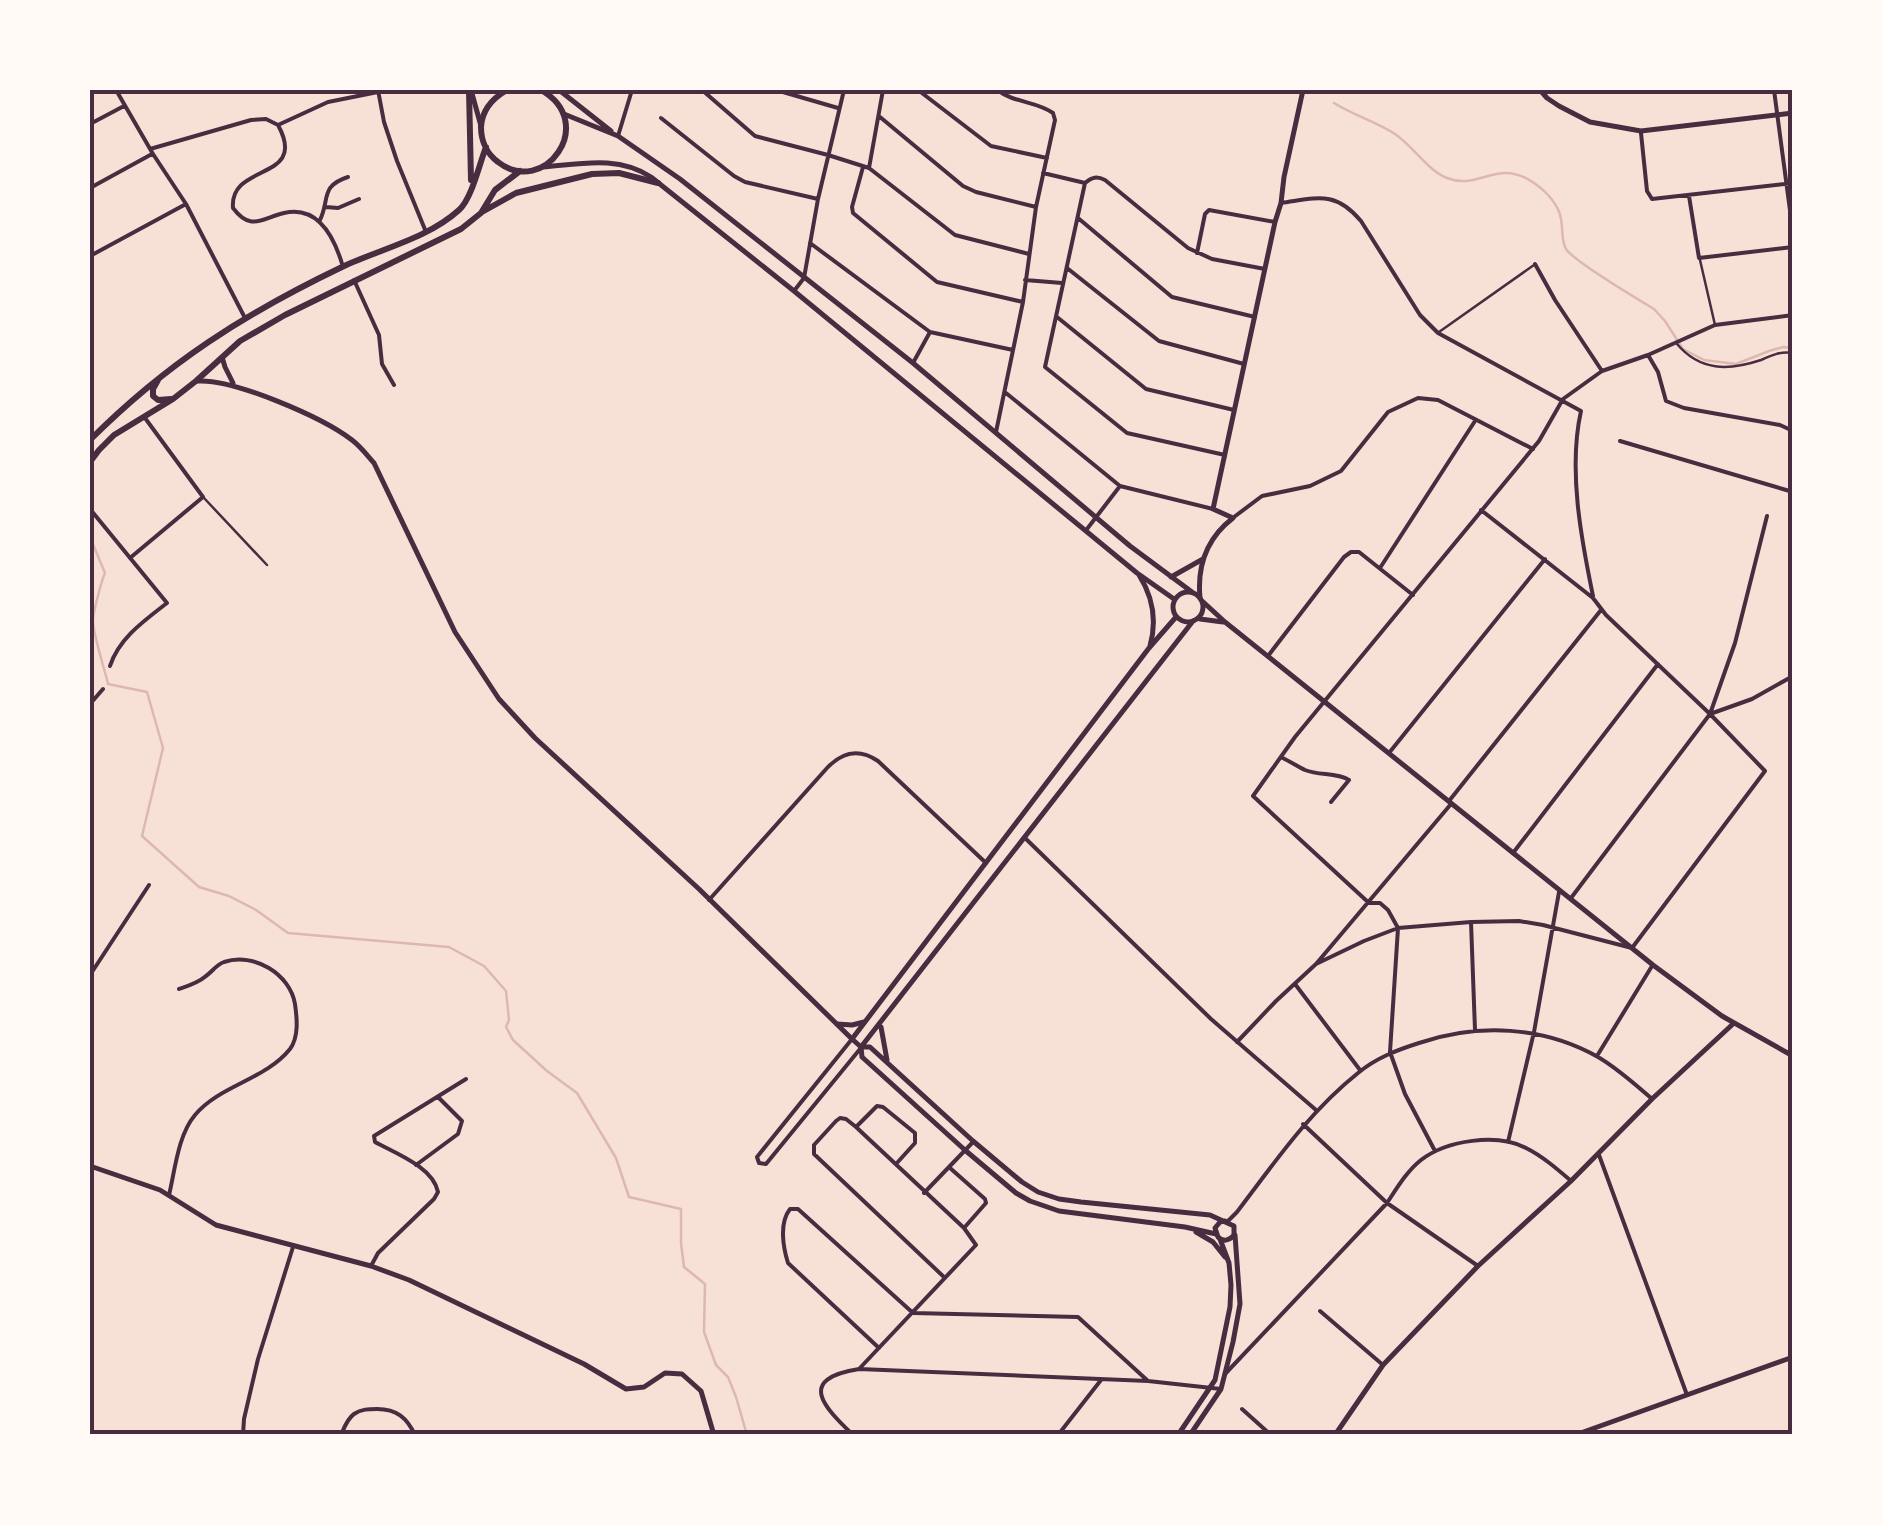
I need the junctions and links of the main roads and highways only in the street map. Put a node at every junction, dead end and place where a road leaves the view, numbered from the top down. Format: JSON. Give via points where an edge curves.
{"nodes":[{"id":1,"x":470,"y":90,"type":"edge"},
{"id":2,"x":507,"y":90,"type":"edge"},
{"id":3,"x":543,"y":90,"type":"edge"},
{"id":4,"x":559,"y":90,"type":"edge"},
{"id":5,"x":1303,"y":90,"type":"edge"},
{"id":6,"x":1540,"y":90,"type":"edge"},
{"id":7,"x":1793,"y":113,"type":"edge"},
{"id":8,"x":564,"y":114,"type":"junction"},
{"id":9,"x":482,"y":128,"type":"junction"},
{"id":10,"x":618,"y":136,"type":"junction"},
{"id":11,"x":486,"y":147,"type":"junction"},
{"id":12,"x":540,"y":168,"type":"junction"},
{"id":13,"x":520,"y":171,"type":"junction"},
{"id":14,"x":658,"y":183,"type":"junction"},
{"id":15,"x":471,"y":186,"type":"junction"},
{"id":16,"x":480,"y":213,"type":"junction"},
{"id":17,"x":222,"y":356,"type":"junction"},
{"id":18,"x":162,"y":374,"type":"junction"},
{"id":19,"x":196,"y":381,"type":"junction"},
{"id":20,"x":235,"y":386,"type":"junction"},
{"id":21,"x":173,"y":399,"type":"junction"},
{"id":22,"x":91,"y":437,"type":"edge"},
{"id":23,"x":90,"y":462,"type":"edge"},
{"id":24,"x":1203,"y":559,"type":"junction"},
{"id":25,"x":1137,"y":573,"type":"junction"},
{"id":26,"x":1201,"y":574,"type":"junction"},
{"id":27,"x":1171,"y":578,"type":"junction"},
{"id":28,"x":1192,"y":592,"type":"junction"},
{"id":29,"x":1200,"y":599,"type":"junction"},
{"id":30,"x":1174,"y":600,"type":"junction"},
{"id":31,"x":1176,"y":617,"type":"junction"},
{"id":32,"x":1195,"y":620,"type":"junction"},
{"id":33,"x":1226,"y":622,"type":"junction"},
{"id":34,"x":1149,"y":648,"type":"junction"},
{"id":35,"x":1050,"y":778,"type":"junction"},
{"id":36,"x":1064,"y":787,"type":"junction"},
{"id":37,"x":867,"y":1020,"type":"junction"},
{"id":38,"x":836,"y":1024,"type":"junction"},
{"id":39,"x":881,"y":1024,"type":"junction"},
{"id":40,"x":1734,"y":1024,"type":"junction"},
{"id":41,"x":852,"y":1039,"type":"junction"},
{"id":42,"x":862,"y":1047,"type":"junction"},
{"id":43,"x":1793,"y":1056,"type":"edge"},
{"id":44,"x":888,"y":1063,"type":"junction"},
{"id":45,"x":924,"y":1111,"type":"junction"},
{"id":46,"x":949,"y":1118,"type":"junction"},
{"id":47,"x":90,"y":1166,"type":"edge"},
{"id":48,"x":1230,"y":1225,"type":"junction"},
{"id":49,"x":1185,"y":1226,"type":"junction"},
{"id":50,"x":1218,"y":1237,"type":"junction"},
{"id":51,"x":1229,"y":1264,"type":"junction"},
{"id":52,"x":1793,"y":1357,"type":"edge"},
{"id":53,"x":714,"y":1435,"type":"edge"},
{"id":54,"x":1178,"y":1435,"type":"edge"},
{"id":55,"x":1190,"y":1435,"type":"edge"},
{"id":56,"x":1335,"y":1435,"type":"edge"},
{"id":57,"x":1575,"y":1435,"type":"edge"}],
"edges":[{"from":1,"to":9,"type":"main road"},
{"from":1,"to":15,"type":"main road"},
{"from":2,"to":9,"type":"main road","via":[[490,104]]},
{"from":3,"to":8,"type":"main road"},
{"from":4,"to":10,"type":"main road"},
{"from":5,"to":24,"type":"main road","via":[[1213,508],[1232,518]]},
{"from":6,"to":7,"type":"main road","via":[[1574,115],[1641,132]]},
{"from":8,"to":10,"type":"main road"},
{"from":8,"to":12,"type":"main road","via":[[563,146]]},
{"from":9,"to":11,"type":"main road"},
{"from":10,"to":27,"type":"main road","via":[[913,363]]},
{"from":11,"to":13,"type":"main road"},
{"from":11,"to":15,"type":"main road"},
{"from":12,"to":13,"type":"main road"},
{"from":12,"to":14,"type":"main road","via":[[608,162]]},
{"from":13,"to":16,"type":"main road","via":[[494,190]]},
{"from":14,"to":16,"type":"main road","via":[[619,172],[592,174],[516,193]]},
{"from":14,"to":25,"type":"main road"},
{"from":15,"to":18,"type":"main road","via":[[465,204],[426,232],[245,318]]},
{"from":16,"to":17,"type":"main road","via":[[451,234],[251,334]]},
{"from":17,"to":19,"type":"main road"},
{"from":17,"to":20,"type":"main road"},
{"from":18,"to":21,"type":"main road","via":[[153,396]]},
{"from":18,"to":22,"type":"main road"},
{"from":19,"to":20,"type":"main road"},
{"from":19,"to":21,"type":"main road"},
{"from":20,"to":38,"type":"main road","via":[[326,423],[361,448],[489,686],[535,738]]},
{"from":21,"to":23,"type":"main road","via":[[114,435]]},
{"from":24,"to":26,"type":"main road"},
{"from":24,"to":27,"type":"main road"},
{"from":25,"to":30,"type":"main road"},
{"from":25,"to":34,"type":"main road","via":[[1153,609]]},
{"from":26,"to":28,"type":"main road"},
{"from":26,"to":29,"type":"main road"},
{"from":27,"to":28,"type":"main road"},
{"from":28,"to":29,"type":"main road"},
{"from":28,"to":30,"type":"main road"},
{"from":29,"to":32,"type":"main road","via":[[1203,608]]},
{"from":29,"to":33,"type":"main road"},
{"from":30,"to":31,"type":"main road"},
{"from":31,"to":32,"type":"main road"},
{"from":31,"to":34,"type":"main road"},
{"from":32,"to":33,"type":"main road"},
{"from":32,"to":36,"type":"main road"},
{"from":33,"to":40,"type":"main road"},
{"from":34,"to":35,"type":"main road"},
{"from":35,"to":36,"type":"main road"},
{"from":35,"to":37,"type":"main road"},
{"from":36,"to":39,"type":"main road"},
{"from":37,"to":38,"type":"main road"},
{"from":37,"to":41,"type":"main road"},
{"from":38,"to":41,"type":"main road"},
{"from":39,"to":42,"type":"main road"},
{"from":39,"to":44,"type":"main road"},
{"from":40,"to":43,"type":"main road"},
{"from":40,"to":56,"type":"main road","via":[[1478,1266],[1383,1366]]},
{"from":41,"to":42,"type":"main road"},
{"from":42,"to":44,"type":"main road"},
{"from":42,"to":45,"type":"main road","via":[[862,1057]]},
{"from":44,"to":46,"type":"main road"},
{"from":45,"to":46,"type":"main road"},
{"from":45,"to":49,"type":"main road","via":[[1016,1193],[1044,1207]]},
{"from":46,"to":48,"type":"main road","via":[[1022,1182],[1048,1196],[1210,1215]]},
{"from":47,"to":53,"type":"main road","via":[[168,1194],[216,1226],[409,1280],[626,1389],[644,1387],[664,1373],[682,1374],[701,1391]]},
{"from":48,"to":50,"type":"main road","via":[[1218,1224]]},
{"from":48,"to":50,"type":"main road","via":[[1229,1239]]},
{"from":48,"to":55,"type":"main road","via":[[1240,1304],[1221,1389]]},
{"from":49,"to":50,"type":"main road"},
{"from":49,"to":51,"type":"main road","via":[[1213,1242]]},
{"from":50,"to":51,"type":"main road"},
{"from":51,"to":54,"type":"main road","via":[[1230,1307],[1212,1387]]},
{"from":52,"to":57,"type":"main road"}]}
